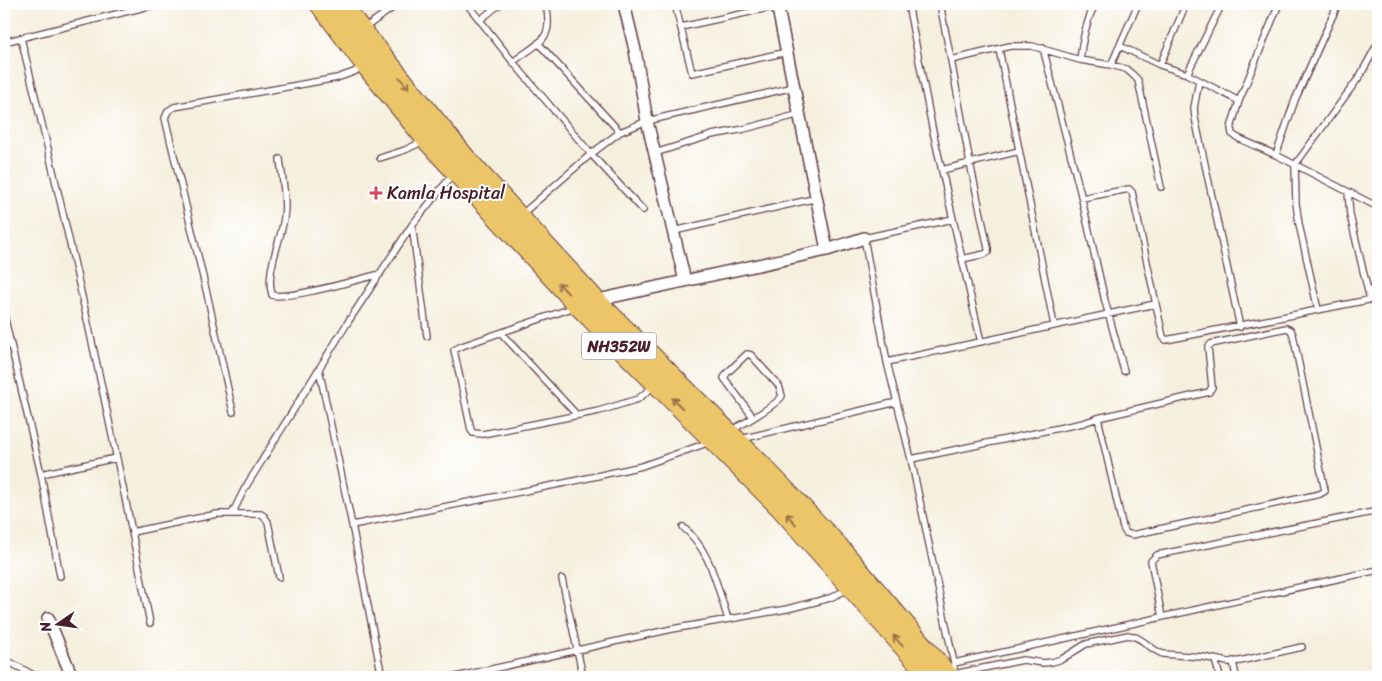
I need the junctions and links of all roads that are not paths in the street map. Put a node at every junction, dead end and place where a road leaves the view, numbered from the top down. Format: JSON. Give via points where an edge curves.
{"nodes":[{"id":1,"x":157,"y":4,"type":"edge"},
{"id":2,"x":320,"y":4,"type":"edge"},
{"id":3,"x":340,"y":4,"type":"edge"},
{"id":4,"x":398,"y":4,"type":"edge"},
{"id":5,"x":467,"y":4,"type":"edge"},
{"id":6,"x":500,"y":4,"type":"edge"},
{"id":7,"x":546,"y":4,"type":"edge"},
{"id":8,"x":624,"y":4,"type":"edge"},
{"id":9,"x":675,"y":4,"type":"edge"},
{"id":10,"x":807,"y":4,"type":"edge"},
{"id":11,"x":908,"y":4,"type":"edge"},
{"id":12,"x":940,"y":4,"type":"edge"},
{"id":13,"x":1095,"y":4,"type":"edge"},
{"id":14,"x":1138,"y":4,"type":"edge"},
{"id":15,"x":1186,"y":4,"type":"edge"},
{"id":16,"x":1222,"y":4,"type":"edge"},
{"id":17,"x":1279,"y":4,"type":"edge"},
{"id":18,"x":1338,"y":4,"type":"edge"},
{"id":19,"x":777,"y":5,"type":"edge"},
{"id":20,"x":480,"y":20,"type":"junction"},
{"id":21,"x":681,"y":27,"type":"junction"},
{"id":22,"x":361,"y":30,"type":"junction"},
{"id":23,"x":21,"y":38,"type":"junction"},
{"id":24,"x":4,"y":42,"type":"edge"},
{"id":25,"x":538,"y":43,"type":"junction"},
{"id":26,"x":1378,"y":43,"type":"edge"},
{"id":27,"x":1120,"y":46,"type":"junction"},
{"id":28,"x":1043,"y":48,"type":"junction"},
{"id":29,"x":998,"y":49,"type":"junction"},
{"id":30,"x":787,"y":52,"type":"junction"},
{"id":31,"x":373,"y":59,"type":"junction"},
{"id":32,"x":951,"y":60,"type":"junction"},
{"id":33,"x":1080,"y":60,"type":"junction"},
{"id":34,"x":513,"y":62,"type":"junction"},
{"id":35,"x":1111,"y":65,"type":"junction"},
{"id":36,"x":1160,"y":65,"type":"junction"},
{"id":37,"x":1188,"y":74,"type":"junction"},
{"id":38,"x":1199,"y":80,"type":"junction"},
{"id":39,"x":794,"y":87,"type":"junction"},
{"id":40,"x":1239,"y":100,"type":"junction"},
{"id":41,"x":800,"y":114,"type":"junction"},
{"id":42,"x":647,"y":121,"type":"junction"},
{"id":43,"x":620,"y":132,"type":"junction"},
{"id":44,"x":435,"y":136,"type":"junction"},
{"id":45,"x":1019,"y":152,"type":"junction"},
{"id":46,"x":655,"y":153,"type":"junction"},
{"id":47,"x":591,"y":154,"type":"junction"},
{"id":48,"x":1276,"y":156,"type":"junction"},
{"id":49,"x":380,"y":158,"type":"dead end"},
{"id":50,"x":280,"y":159,"type":"dead end"},
{"id":51,"x":970,"y":163,"type":"junction"},
{"id":52,"x":461,"y":165,"type":"junction"},
{"id":53,"x":1295,"y":165,"type":"junction"},
{"id":54,"x":942,"y":170,"type":"junction"},
{"id":55,"x":1162,"y":187,"type":"dead end"},
{"id":56,"x":1348,"y":192,"type":"junction"},
{"id":57,"x":817,"y":198,"type":"junction"},
{"id":58,"x":1082,"y":198,"type":"junction"},
{"id":59,"x":1378,"y":207,"type":"edge"},
{"id":60,"x":644,"y":210,"type":"dead end"},
{"id":61,"x":519,"y":217,"type":"junction"},
{"id":62,"x":952,"y":219,"type":"junction"},
{"id":63,"x":412,"y":226,"type":"junction"},
{"id":64,"x":674,"y":231,"type":"junction"},
{"id":65,"x":864,"y":238,"type":"junction"},
{"id":66,"x":827,"y":250,"type":"junction"},
{"id":67,"x":962,"y":259,"type":"junction"},
{"id":68,"x":380,"y":274,"type":"junction"},
{"id":69,"x":685,"y":281,"type":"junction"},
{"id":70,"x":1378,"y":298,"type":"edge"},
{"id":71,"x":1370,"y":300,"type":"junction"},
{"id":72,"x":587,"y":303,"type":"junction"},
{"id":73,"x":1155,"y":304,"type":"junction"},
{"id":74,"x":1318,"y":310,"type":"junction"},
{"id":75,"x":4,"y":314,"type":"edge"},
{"id":76,"x":1108,"y":314,"type":"junction"},
{"id":77,"x":1054,"y":325,"type":"junction"},
{"id":78,"x":1240,"y":327,"type":"junction"},
{"id":79,"x":501,"y":333,"type":"junction"},
{"id":80,"x":427,"y":336,"type":"dead end"},
{"id":81,"x":980,"y":342,"type":"junction"},
{"id":82,"x":886,"y":362,"type":"junction"},
{"id":83,"x":319,"y":369,"type":"junction"},
{"id":84,"x":1124,"y":372,"type":"dead end"},
{"id":85,"x":661,"y":376,"type":"junction"},
{"id":86,"x":897,"y":402,"type":"junction"},
{"id":87,"x":233,"y":412,"type":"dead end"},
{"id":88,"x":576,"y":415,"type":"junction"},
{"id":89,"x":753,"y":417,"type":"junction"},
{"id":90,"x":1098,"y":418,"type":"junction"},
{"id":91,"x":726,"y":436,"type":"junction"},
{"id":92,"x":116,"y":458,"type":"junction"},
{"id":93,"x":911,"y":460,"type":"junction"},
{"id":94,"x":41,"y":474,"type":"junction"},
{"id":95,"x":1378,"y":511,"type":"edge"},
{"id":96,"x":232,"y":514,"type":"junction"},
{"id":97,"x":352,"y":525,"type":"junction"},
{"id":98,"x":683,"y":527,"type":"dead end"},
{"id":99,"x":132,"y":532,"type":"junction"},
{"id":100,"x":1378,"y":570,"type":"edge"},
{"id":101,"x":60,"y":576,"type":"dead end"},
{"id":102,"x":279,"y":577,"type":"dead end"},
{"id":103,"x":562,"y":579,"type":"dead end"},
{"id":104,"x":857,"y":581,"type":"junction"},
{"id":105,"x":1162,"y":617,"type":"junction"},
{"id":106,"x":48,"y":618,"type":"dead end"},
{"id":107,"x":728,"y":619,"type":"junction"},
{"id":108,"x":150,"y":623,"type":"dead end"},
{"id":109,"x":1302,"y":647,"type":"dead end"},
{"id":110,"x":577,"y":650,"type":"junction"},
{"id":111,"x":4,"y":660,"type":"edge"},
{"id":112,"x":1215,"y":660,"type":"junction"},
{"id":113,"x":1232,"y":661,"type":"junction"},
{"id":114,"x":952,"y":673,"type":"edge"},
{"id":115,"x":37,"y":677,"type":"edge"},
{"id":116,"x":72,"y":677,"type":"edge"},
{"id":117,"x":382,"y":677,"type":"edge"},
{"id":118,"x":456,"y":677,"type":"edge"},
{"id":119,"x":583,"y":677,"type":"edge"},
{"id":120,"x":931,"y":677,"type":"edge"},
{"id":121,"x":1220,"y":677,"type":"edge"},
{"id":122,"x":1236,"y":677,"type":"edge"}],
"edges":[{"from":1,"to":23,"type":"lane"},
{"from":2,"to":31,"type":"highway","number":"NH352W"},
{"from":3,"to":22,"type":"highway","number":"NH352W"},
{"from":4,"to":22,"type":"lane"},
{"from":5,"to":20,"type":"lane"},
{"from":6,"to":20,"type":"lane"},
{"from":7,"to":25,"type":"lane","via":[[550,21],[548,31]]},
{"from":8,"to":42,"type":"street"},
{"from":9,"to":21,"type":"lane"},
{"from":10,"to":19,"type":"lane"},
{"from":11,"to":54,"type":"lane"},
{"from":12,"to":32,"type":"lane"},
{"from":13,"to":33,"type":"lane","via":[[1082,42]]},
{"from":14,"to":27,"type":"lane"},
{"from":15,"to":36,"type":"lane"},
{"from":16,"to":37,"type":"lane"},
{"from":17,"to":40,"type":"lane"},
{"from":18,"to":48,"type":"lane","via":[[1295,100]]},
{"from":19,"to":21,"type":"lane"},
{"from":19,"to":30,"type":"street"},
{"from":20,"to":34,"type":"lane"},
{"from":21,"to":30,"type":"lane","via":[[692,73]]},
{"from":22,"to":31,"type":"highway","number":"NH352W"},
{"from":23,"to":24,"type":"lane"},
{"from":23,"to":92,"type":"lane"},
{"from":25,"to":34,"type":"lane"},
{"from":25,"to":43,"type":"lane"},
{"from":26,"to":53,"type":"lane","via":[[1360,76]]},
{"from":27,"to":35,"type":"lane"},
{"from":27,"to":36,"type":"lane"},
{"from":28,"to":29,"type":"lane","via":[[1022,45]]},
{"from":28,"to":33,"type":"lane"},
{"from":28,"to":58,"type":"lane"},
{"from":29,"to":32,"type":"lane"},
{"from":29,"to":45,"type":"lane"},
{"from":30,"to":39,"type":"street"},
{"from":31,"to":44,"type":"highway","number":"NH352W"},
{"from":31,"to":87,"type":"lane","via":[[354,72],[337,78],[174,107],[165,118]]},
{"from":32,"to":51,"type":"lane"},
{"from":33,"to":35,"type":"lane"},
{"from":34,"to":47,"type":"lane"},
{"from":35,"to":55,"type":"lane","via":[[1126,70],[1138,80]]},
{"from":36,"to":37,"type":"lane"},
{"from":37,"to":38,"type":"lane"},
{"from":38,"to":40,"type":"lane"},
{"from":38,"to":78,"type":"lane","via":[[1195,118]]},
{"from":39,"to":41,"type":"street"},
{"from":39,"to":42,"type":"lane"},
{"from":40,"to":48,"type":"lane","via":[[1232,134]]},
{"from":41,"to":46,"type":"lane","via":[[712,134]]},
{"from":41,"to":57,"type":"street"},
{"from":42,"to":43,"type":"lane"},
{"from":42,"to":46,"type":"street"},
{"from":43,"to":47,"type":"lane"},
{"from":44,"to":49,"type":"lane"},
{"from":44,"to":52,"type":"highway","number":"NH352W"},
{"from":45,"to":51,"type":"lane"},
{"from":45,"to":77,"type":"lane"},
{"from":46,"to":64,"type":"street"},
{"from":47,"to":60,"type":"lane"},
{"from":47,"to":61,"type":"lane"},
{"from":48,"to":53,"type":"lane"},
{"from":50,"to":68,"type":"lane","via":[[284,218],[271,272],[272,295],[295,294]]},
{"from":51,"to":54,"type":"lane"},
{"from":51,"to":67,"type":"lane","via":[[988,252]]},
{"from":52,"to":61,"type":"highway","number":"NH352W"},
{"from":52,"to":63,"type":"lane"},
{"from":72,"to":52,"type":"highway","number":"NH352W","one_way":true},
{"from":53,"to":56,"type":"lane"},
{"from":53,"to":74,"type":"lane","via":[[1299,224]]},
{"from":54,"to":62,"type":"lane"},
{"from":56,"to":59,"type":"lane"},
{"from":56,"to":71,"type":"lane","via":[[1350,215]]},
{"from":57,"to":64,"type":"lane"},
{"from":57,"to":66,"type":"street"},
{"from":58,"to":73,"type":"lane","via":[[1129,189],[1132,192]]},
{"from":58,"to":76,"type":"lane"},
{"from":61,"to":72,"type":"highway","number":"NH352W"},
{"from":62,"to":65,"type":"lane"},
{"from":62,"to":67,"type":"lane"},
{"from":63,"to":68,"type":"lane"},
{"from":63,"to":80,"type":"lane"},
{"from":64,"to":69,"type":"street"},
{"from":65,"to":66,"type":"street"},
{"from":65,"to":82,"type":"lane"},
{"from":66,"to":69,"type":"street"},
{"from":67,"to":81,"type":"lane"},
{"from":68,"to":83,"type":"lane"},
{"from":69,"to":72,"type":"street"},
{"from":70,"to":71,"type":"lane"},
{"from":71,"to":74,"type":"lane"},
{"from":72,"to":79,"type":"lane"},
{"from":72,"to":85,"type":"highway","number":"NH352W"},
{"from":73,"to":76,"type":"lane"},
{"from":73,"to":78,"type":"lane","via":[[1166,340]]},
{"from":74,"to":78,"type":"lane"},
{"from":75,"to":94,"type":"lane"},
{"from":76,"to":77,"type":"lane"},
{"from":76,"to":84,"type":"lane"},
{"from":77,"to":81,"type":"lane"},
{"from":79,"to":88,"type":"lane"},
{"from":79,"to":88,"type":"lane","via":[[454,350],[473,433],[483,434]]},
{"from":81,"to":82,"type":"lane"},
{"from":82,"to":86,"type":"lane"},
{"from":83,"to":96,"type":"lane"},
{"from":83,"to":97,"type":"lane"},
{"from":85,"to":88,"type":"lane","via":[[638,399]]},
{"from":85,"to":91,"type":"highway","number":"NH352W"},
{"from":86,"to":91,"type":"lane"},
{"from":86,"to":93,"type":"lane"},
{"from":89,"to":89,"type":"lane","via":[[782,396],[779,386],[747,354],[724,378]]},
{"from":89,"to":91,"type":"lane"},
{"from":90,"to":90,"type":"lane","via":[[1208,392],[1212,387],[1208,347],[1211,344],[1286,328],[1293,336],[1325,491],[1132,535],[1123,528]]},
{"from":90,"to":93,"type":"lane"},
{"from":91,"to":97,"type":"lane","via":[[642,466]]},
{"from":91,"to":104,"type":"highway","number":"NH352W","via":[[780,507]]},
{"from":92,"to":94,"type":"lane"},
{"from":92,"to":99,"type":"lane"},
{"from":93,"to":114,"type":"lane"},
{"from":94,"to":101,"type":"lane"},
{"from":95,"to":105,"type":"lane","via":[[1157,555],[1151,562]]},
{"from":96,"to":99,"type":"lane","via":[[206,516]]},
{"from":96,"to":102,"type":"lane","via":[[264,516]]},
{"from":97,"to":117,"type":"lane"},
{"from":98,"to":107,"type":"lane","via":[[704,550]]},
{"from":99,"to":108,"type":"lane"},
{"from":100,"to":105,"type":"lane"},
{"from":103,"to":110,"type":"lane"},
{"from":104,"to":107,"type":"lane","via":[[830,598]]},
{"from":104,"to":114,"type":"highway","number":"NH352W"},
{"from":120,"to":104,"type":"highway","number":"NH352W","one_way":true},
{"from":105,"to":114,"type":"lane"},
{"from":106,"to":116,"type":"street"},
{"from":107,"to":110,"type":"lane"},
{"from":109,"to":113,"type":"lane"},
{"from":110,"to":118,"type":"lane"},
{"from":110,"to":119,"type":"lane"},
{"from":111,"to":115,"type":"lane"},
{"from":112,"to":113,"type":"lane"},
{"from":112,"to":114,"type":"lane","via":[[1163,654],[1134,635],[1128,635],[1086,644],[1052,662],[1023,660]]},
{"from":112,"to":121,"type":"lane"},
{"from":113,"to":122,"type":"lane"}]}
